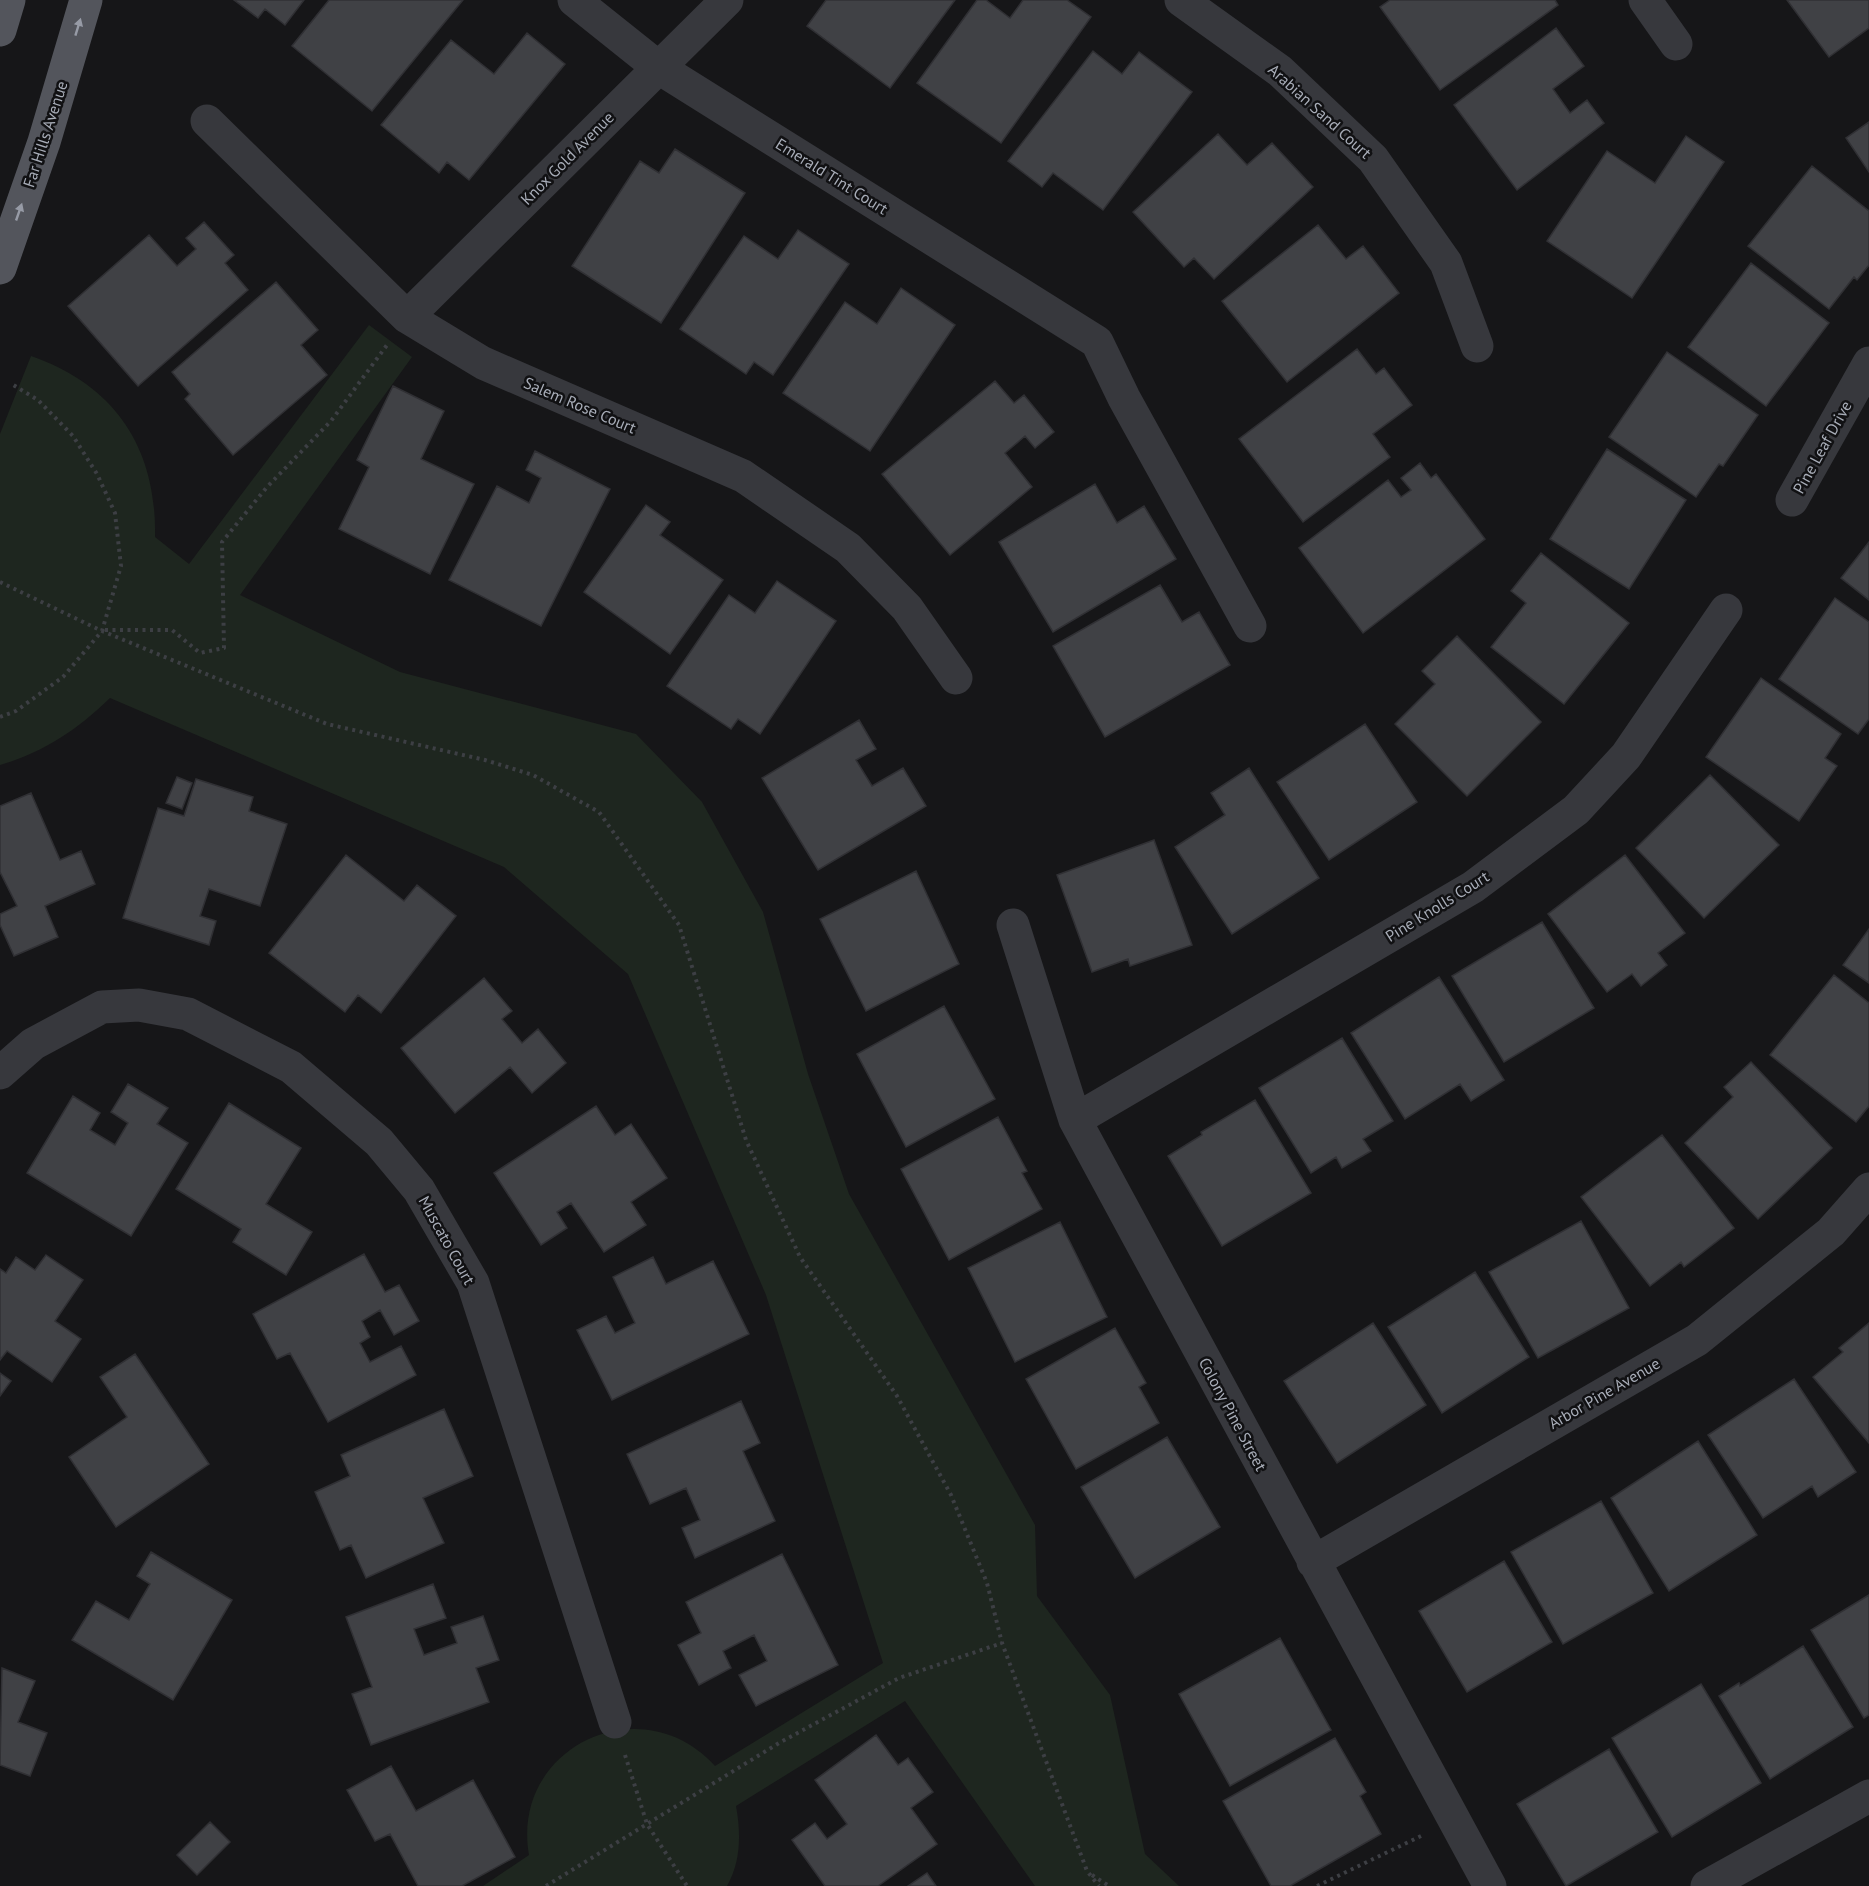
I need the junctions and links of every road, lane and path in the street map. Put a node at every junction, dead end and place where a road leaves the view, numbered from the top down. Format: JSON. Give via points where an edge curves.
{"nodes":[{"id":1,"x":9,"y":0,"type":"edge"},
{"id":2,"x":86,"y":0,"type":"edge"},
{"id":3,"x":574,"y":0,"type":"edge"},
{"id":4,"x":727,"y":0,"type":"edge"},
{"id":5,"x":1181,"y":0,"type":"edge"},
{"id":6,"x":1645,"y":0,"type":"edge"},
{"id":7,"x":0,"y":30,"type":"edge"},
{"id":8,"x":1676,"y":44,"type":"dead end"},
{"id":9,"x":659,"y":68,"type":"junction"},
{"id":10,"x":207,"y":121,"type":"dead end"},
{"id":11,"x":0,"y":268,"type":"edge"},
{"id":12,"x":407,"y":317,"type":"junction"},
{"id":13,"x":1477,"y":345,"type":"dead end"},
{"id":14,"x":1869,"y":363,"type":"edge"},
{"id":15,"x":10,"y":382,"type":"dead end"},
{"id":16,"x":1792,"y":500,"type":"dead end"},
{"id":17,"x":0,"y":582,"type":"edge"},
{"id":18,"x":1726,"y":610,"type":"dead end"},
{"id":19,"x":1250,"y":626,"type":"dead end"},
{"id":20,"x":102,"y":631,"type":"junction"},
{"id":21,"x":956,"y":678,"type":"dead end"},
{"id":22,"x":0,"y":717,"type":"edge"},
{"id":23,"x":1013,"y":925,"type":"dead end"},
{"id":24,"x":0,"y":1073,"type":"edge"},
{"id":25,"x":1075,"y":1120,"type":"junction"},
{"id":26,"x":1869,"y":1189,"type":"edge"},
{"id":27,"x":1313,"y":1562,"type":"junction"},
{"id":28,"x":1002,"y":1643,"type":"junction"},
{"id":29,"x":615,"y":1722,"type":"joint"},
{"id":30,"x":1869,"y":1796,"type":"edge"},
{"id":31,"x":1454,"y":1820,"type":"junction"},
{"id":32,"x":647,"y":1824,"type":"junction"},
{"id":33,"x":1087,"y":1871,"type":"junction"},
{"id":34,"x":546,"y":1886,"type":"edge"},
{"id":35,"x":687,"y":1886,"type":"edge"},
{"id":36,"x":1100,"y":1886,"type":"edge"},
{"id":37,"x":1109,"y":1886,"type":"edge"},
{"id":38,"x":1317,"y":1886,"type":"edge"},
{"id":39,"x":1490,"y":1886,"type":"edge"},
{"id":40,"x":1707,"y":1886,"type":"edge"}],
"edges":[{"from":1,"to":7,"type":"main road"},
{"from":11,"to":2,"type":"main road","name":"Far Hills Avenue","one_way":true,"via":[[44,142]]},
{"from":3,"to":9,"type":"street","name":"Emerald Tint Court"},
{"from":4,"to":9,"type":"street","name":"Knox Gold Avenue"},
{"from":5,"to":13,"type":"street","name":"Arabian Sand Court","via":[[1280,71],[1373,159],[1446,263]]},
{"from":6,"to":8,"type":"street"},
{"from":9,"to":12,"type":"street","name":"Knox Gold Avenue"},
{"from":9,"to":19,"type":"street","name":"Emerald Tint Court","via":[[1097,342]]},
{"from":10,"to":12,"type":"street","name":"Salem Rose Court"},
{"from":12,"to":20,"type":"path","via":[[331,421],[267,487],[222,542],[224,648],[200,653],[172,630]]},
{"from":12,"to":21,"type":"street","name":"Salem Rose Court","via":[[483,363],[743,476],[848,548],[907,608]]},
{"from":14,"to":16,"type":"street","name":"Pine Leaf Drive"},
{"from":15,"to":20,"type":"path","via":[[38,400],[73,436],[97,474],[114,513],[121,566]]},
{"from":17,"to":20,"type":"path"},
{"from":18,"to":25,"type":"street","name":"Pine Knolls Court","via":[[1626,756],[1576,810],[1473,887]]},
{"from":20,"to":22,"type":"path","via":[[63,677],[16,711]]},
{"from":20,"to":28,"type":"path","via":[[327,724],[485,760],[533,775],[599,812],[679,925],[746,1140],[800,1257],[897,1396],[951,1495],[987,1583]]},
{"from":23,"to":25,"type":"street","name":"Colony Pine Street"},
{"from":24,"to":29,"type":"street","name":"Muscato Court","via":[[33,1044],[102,1007],[139,1005],[188,1014],[291,1067],[379,1142],[419,1190],[473,1282]]},
{"from":25,"to":27,"type":"street","name":"Colony Pine Street"},
{"from":26,"to":27,"type":"street","name":"Arbor Pine Avenue","via":[[1832,1232],[1697,1340]]},
{"from":27,"to":31,"type":"street","name":"Colony Pine Street"},
{"from":28,"to":32,"type":"path","via":[[899,1678],[779,1743]]},
{"from":28,"to":33,"type":"path"},
{"from":29,"to":32,"type":"path"},
{"from":30,"to":40,"type":"street"},
{"from":31,"to":38,"type":"path"},
{"from":31,"to":39,"type":"street","name":"Colony Pine Street"},
{"from":32,"to":34,"type":"path"},
{"from":32,"to":35,"type":"path"},
{"from":33,"to":36,"type":"path"},
{"from":33,"to":37,"type":"path"}]}
